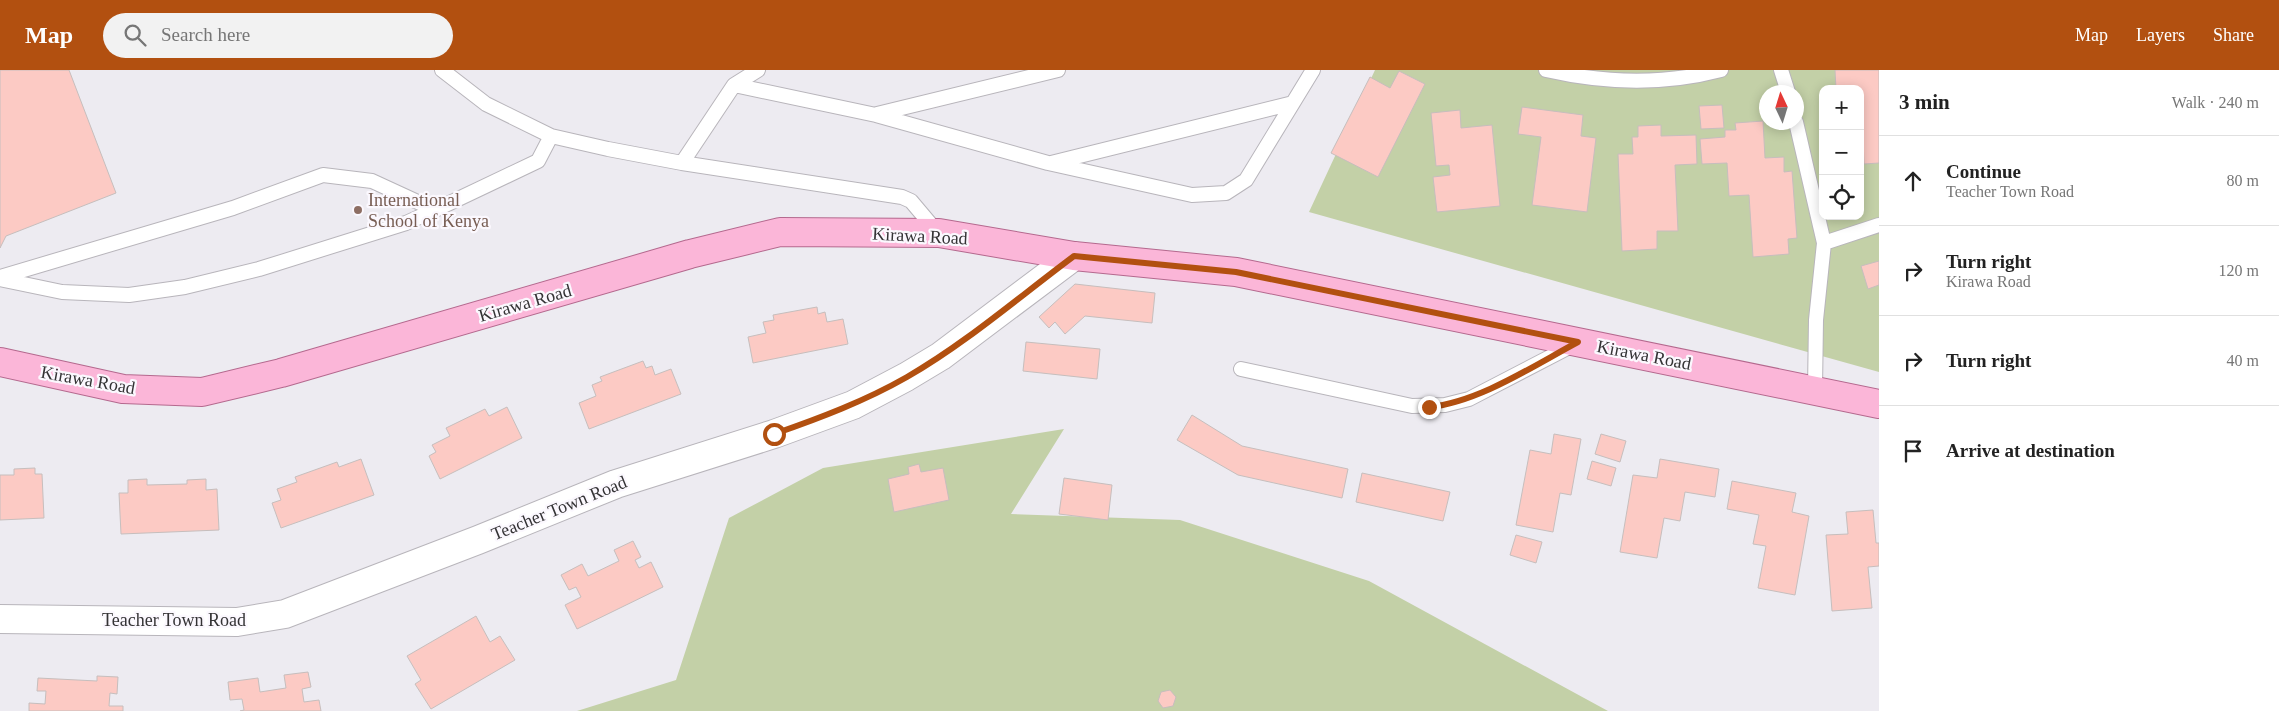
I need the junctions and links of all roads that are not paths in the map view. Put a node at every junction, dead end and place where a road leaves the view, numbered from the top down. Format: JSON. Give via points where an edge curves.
{"nodes":[{"id":1,"x":442,"y":70,"type":"edge"},
{"id":2,"x":758,"y":70,"type":"edge"},
{"id":3,"x":1058,"y":70,"type":"edge"},
{"id":4,"x":1313,"y":70,"type":"edge"},
{"id":5,"x":1546,"y":70,"type":"edge"},
{"id":6,"x":1721,"y":70,"type":"edge"},
{"id":7,"x":1781,"y":70,"type":"edge"},
{"id":8,"x":734,"y":85,"type":"junction"},
{"id":9,"x":1786,"y":85,"type":"edge"},
{"id":10,"x":1293,"y":103,"type":"junction"},
{"id":11,"x":876,"y":115,"type":"junction"},
{"id":12,"x":1798,"y":130,"type":"edge"},
{"id":13,"x":551,"y":136,"type":"junction"},
{"id":14,"x":682,"y":163,"type":"junction"},
{"id":15,"x":1048,"y":163,"type":"junction"},
{"id":16,"x":435,"y":210,"type":"junction"},
{"id":17,"x":1879,"y":225,"type":"edge"},
{"id":18,"x":939,"y":233,"type":"junction"},
{"id":19,"x":1824,"y":243,"type":"junction"},
{"id":20,"x":1074,"y":256,"type":"junction"},
{"id":21,"x":0,"y":278,"type":"edge"},
{"id":22,"x":1578,"y":342,"type":"junction"},
{"id":23,"x":0,"y":362,"type":"edge"},
{"id":24,"x":1241,"y":368,"type":"dead end"},
{"id":25,"x":1815,"y":389,"type":"junction"},
{"id":26,"x":1879,"y":404,"type":"edge"},
{"id":27,"x":0,"y":619,"type":"edge"}],
"edges":[{"from":1,"to":13,"type":"lane","via":[[486,104]]},
{"from":2,"to":8,"type":"lane"},
{"from":3,"to":11,"type":"lane"},
{"from":4,"to":10,"type":"lane"},
{"from":5,"to":6,"type":"lane","via":[[1611,80],[1662,80]]},
{"from":7,"to":9,"type":"lane"},
{"from":8,"to":11,"type":"lane"},
{"from":8,"to":14,"type":"lane"},
{"from":10,"to":15,"type":"lane"},
{"from":10,"to":15,"type":"lane","via":[[1246,180],[1226,193],[1192,195]]},
{"from":11,"to":15,"type":"lane"},
{"from":12,"to":19,"type":"lane"},
{"from":13,"to":14,"type":"lane"},
{"from":13,"to":16,"type":"lane","via":[[538,162]]},
{"from":14,"to":18,"type":"lane","via":[[902,197],[911,201]]},
{"from":16,"to":21,"type":"lane","via":[[406,223],[259,269],[185,287],[119,294],[62,292]]},
{"from":16,"to":21,"type":"lane","via":[[372,181],[323,174],[233,208]]},
{"from":17,"to":19,"type":"lane"},
{"from":18,"to":20,"type":"main road","name":"Kirawa Road"},
{"from":18,"to":23,"type":"main road","name":"Kirawa Road","via":[[780,232],[690,254],[281,374],[202,392],[123,389]]},
{"from":19,"to":25,"type":"lane","via":[[1816,320]]},
{"from":20,"to":22,"type":"main road","name":"Kirawa Road","via":[[1236,272]]},
{"from":20,"to":27,"type":"street","name":"Teacher Town Road","via":[[941,356],[853,405],[774,434],[616,484],[284,614],[237,622]]},
{"from":22,"to":24,"type":"lane","via":[[1469,399],[1445,406],[1412,406]]},
{"from":22,"to":25,"type":"main road","name":"Kirawa Road"},
{"from":25,"to":26,"type":"main road","name":"Kirawa Road"}]}
